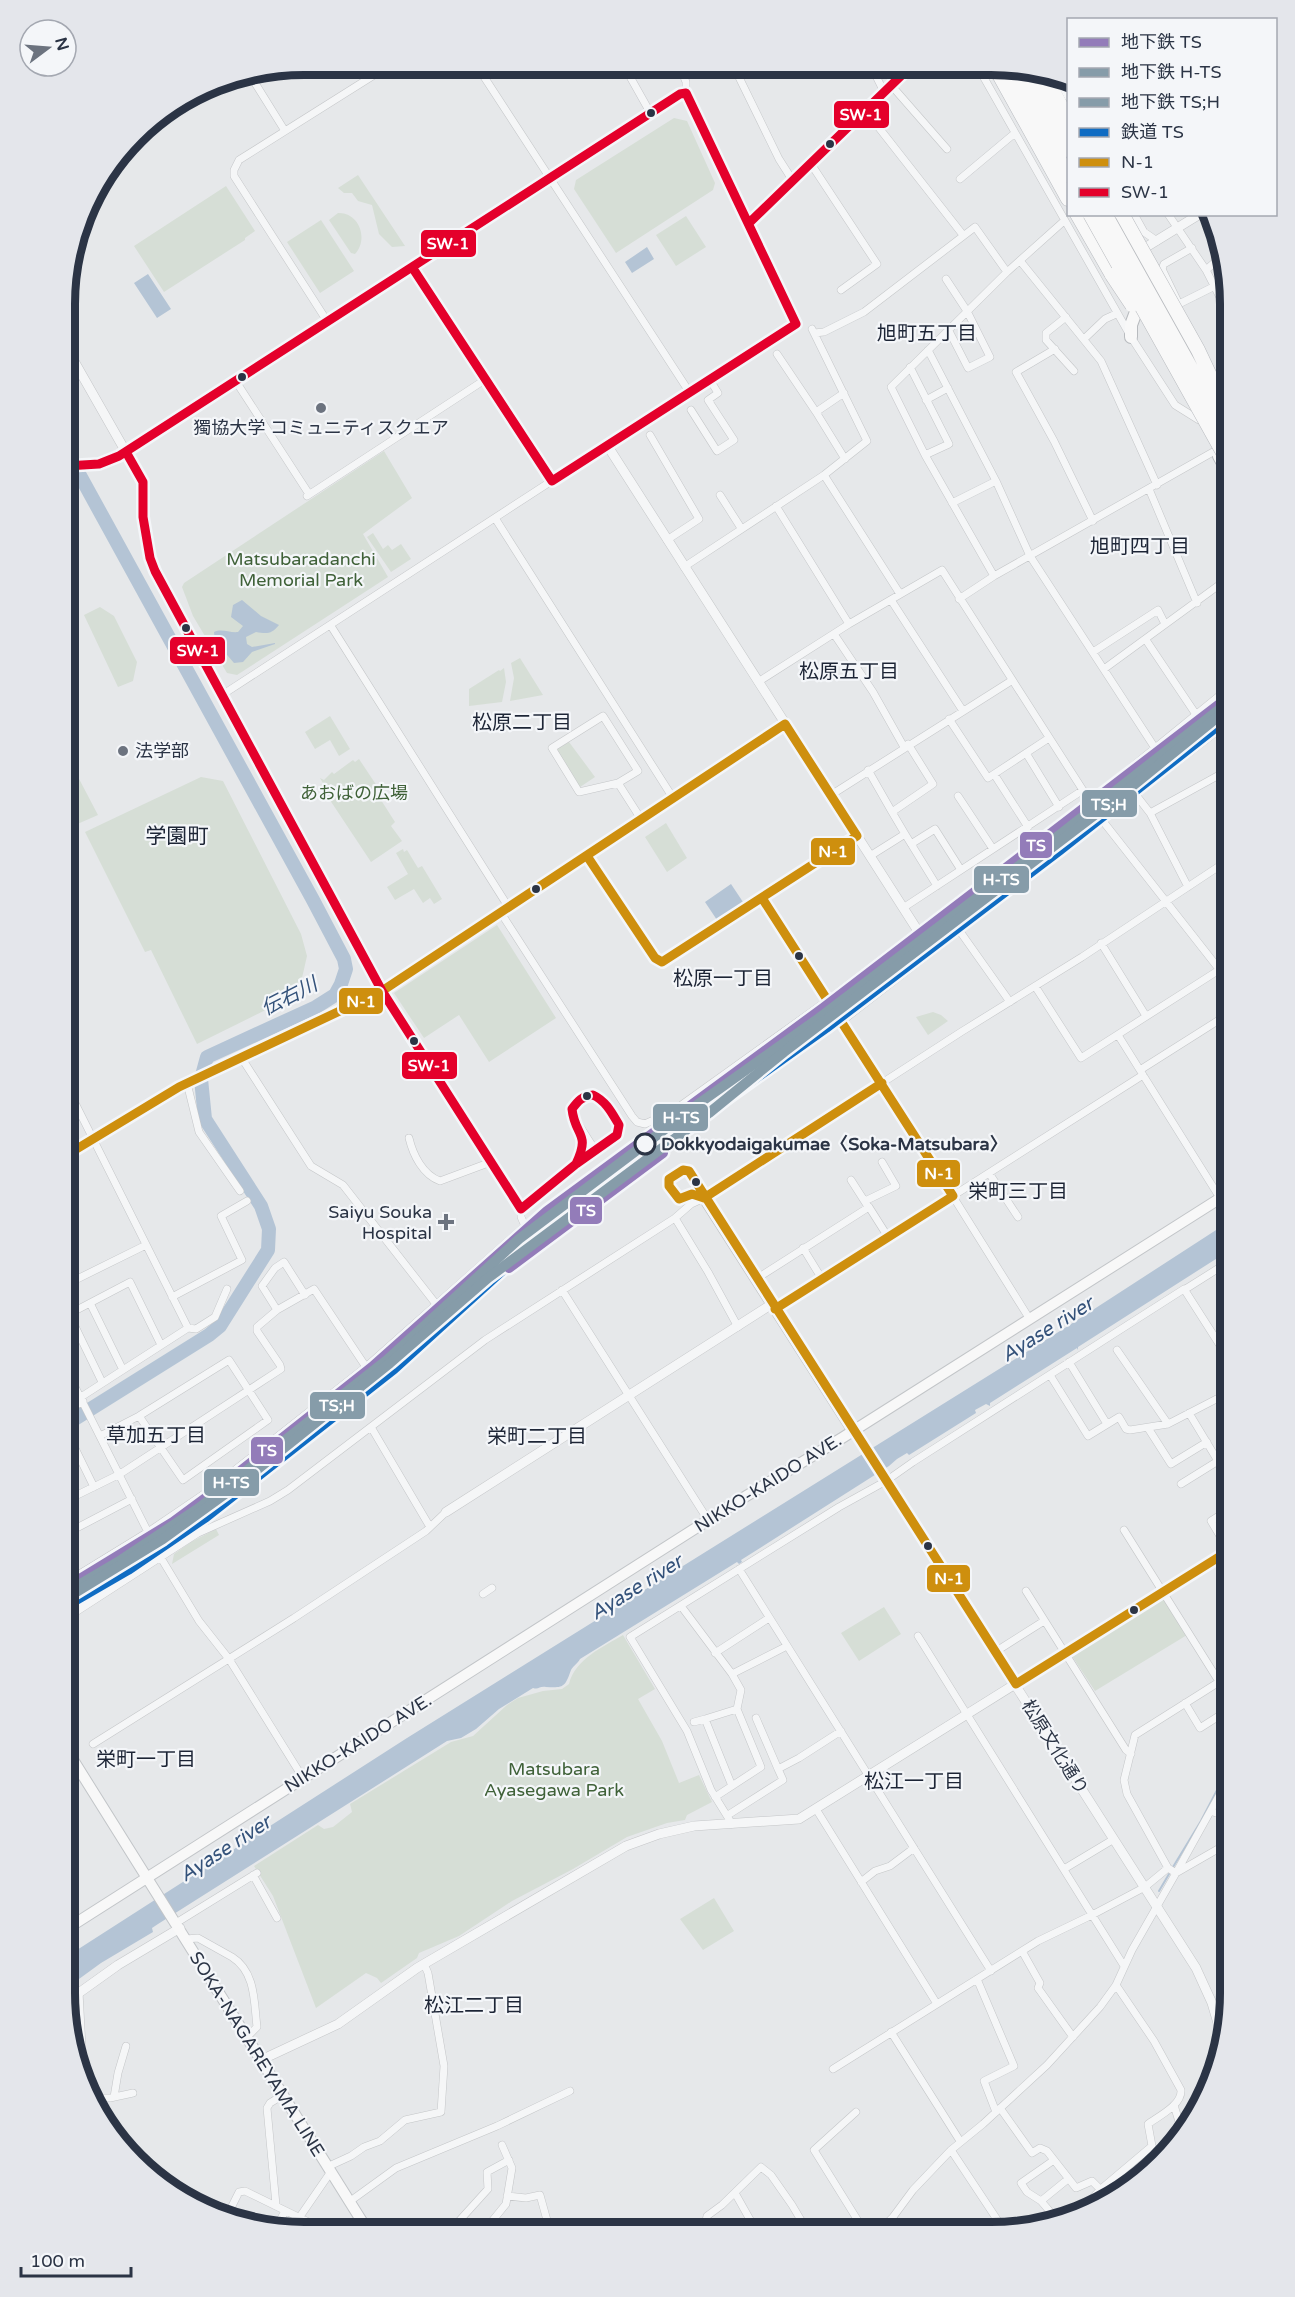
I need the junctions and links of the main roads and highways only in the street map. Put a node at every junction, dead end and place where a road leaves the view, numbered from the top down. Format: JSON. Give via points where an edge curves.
{"nodes":[{"id":1,"x":999,"y":75,"type":"edge"},
{"id":2,"x":1006,"y":75,"type":"edge"},
{"id":3,"x":1013,"y":76,"type":"edge"},
{"id":4,"x":1028,"y":78,"type":"edge"},
{"id":5,"x":1037,"y":79,"type":"edge"},
{"id":6,"x":1048,"y":82,"type":"edge"},
{"id":7,"x":1067,"y":117,"type":"edge"},
{"id":8,"x":1067,"y":134,"type":"edge"},
{"id":9,"x":1067,"y":148,"type":"edge"},
{"id":10,"x":1067,"y":173,"type":"edge"},
{"id":11,"x":1067,"y":185,"type":"edge"},
{"id":12,"x":1067,"y":197,"type":"edge"},
{"id":13,"x":1085,"y":216,"type":"edge"},
{"id":14,"x":1091,"y":216,"type":"edge"},
{"id":15,"x":1115,"y":216,"type":"edge"},
{"id":16,"x":1115,"y":216,"type":"edge"},
{"id":17,"x":1115,"y":216,"type":"edge"},
{"id":18,"x":1071,"y":218,"type":"edge"},
{"id":19,"x":1137,"y":309,"type":"junction"},
{"id":20,"x":1131,"y":338,"type":"road end"},
{"id":21,"x":1193,"y":397,"type":"junction"},
{"id":22,"x":1220,"y":397,"type":"edge"},
{"id":23,"x":1220,"y":408,"type":"edge"},
{"id":24,"x":1220,"y":421,"type":"edge"},
{"id":25,"x":1220,"y":447,"type":"edge"},
{"id":26,"x":1220,"y":457,"type":"edge"},
{"id":27,"x":704,"y":1198,"type":"road end"},
{"id":28,"x":1220,"y":1198,"type":"edge"},
{"id":29,"x":854,"y":1431,"type":"junction"},
{"id":30,"x":75,"y":1764,"type":"edge"},
{"id":31,"x":148,"y":1877,"type":"junction"},
{"id":32,"x":75,"y":1923,"type":"edge"},
{"id":33,"x":362,"y":2222,"type":"edge"}],
"edges":[{"from":1,"to":12,"type":"highway"},
{"from":2,"to":11,"type":"highway"},
{"from":3,"to":10,"type":"highway"},
{"from":4,"to":9,"type":"highway"},
{"from":5,"to":8,"type":"highway"},
{"from":6,"to":7,"type":"highway"},
{"from":13,"to":19,"type":"highway"},
{"from":14,"to":21,"type":"highway","bridge":true},
{"from":15,"to":23,"type":"highway"},
{"from":16,"to":22,"type":"highway","bridge":true,"via":[[1198,350]]},
{"from":17,"to":24,"type":"highway","bridge":true},
{"from":18,"to":21,"type":"highway","bridge":true},
{"from":19,"to":20,"type":"highway"},
{"from":19,"to":26,"type":"highway"},
{"from":21,"to":25,"type":"highway","bridge":true},
{"from":27,"to":29,"type":"main road"},
{"from":28,"to":29,"type":"main road","name":"NIKKO-KAIDO AVE."},
{"from":29,"to":31,"type":"main road","name":"NIKKO-KAIDO AVE."},
{"from":30,"to":31,"type":"main road","name":"SOKA-NAGAREYAMA LINE"},
{"from":31,"to":32,"type":"main road","name":"NIKKO-KAIDO AVE."},
{"from":31,"to":33,"type":"main road","name":"SOKA-NAGAREYAMA LINE"}]}
